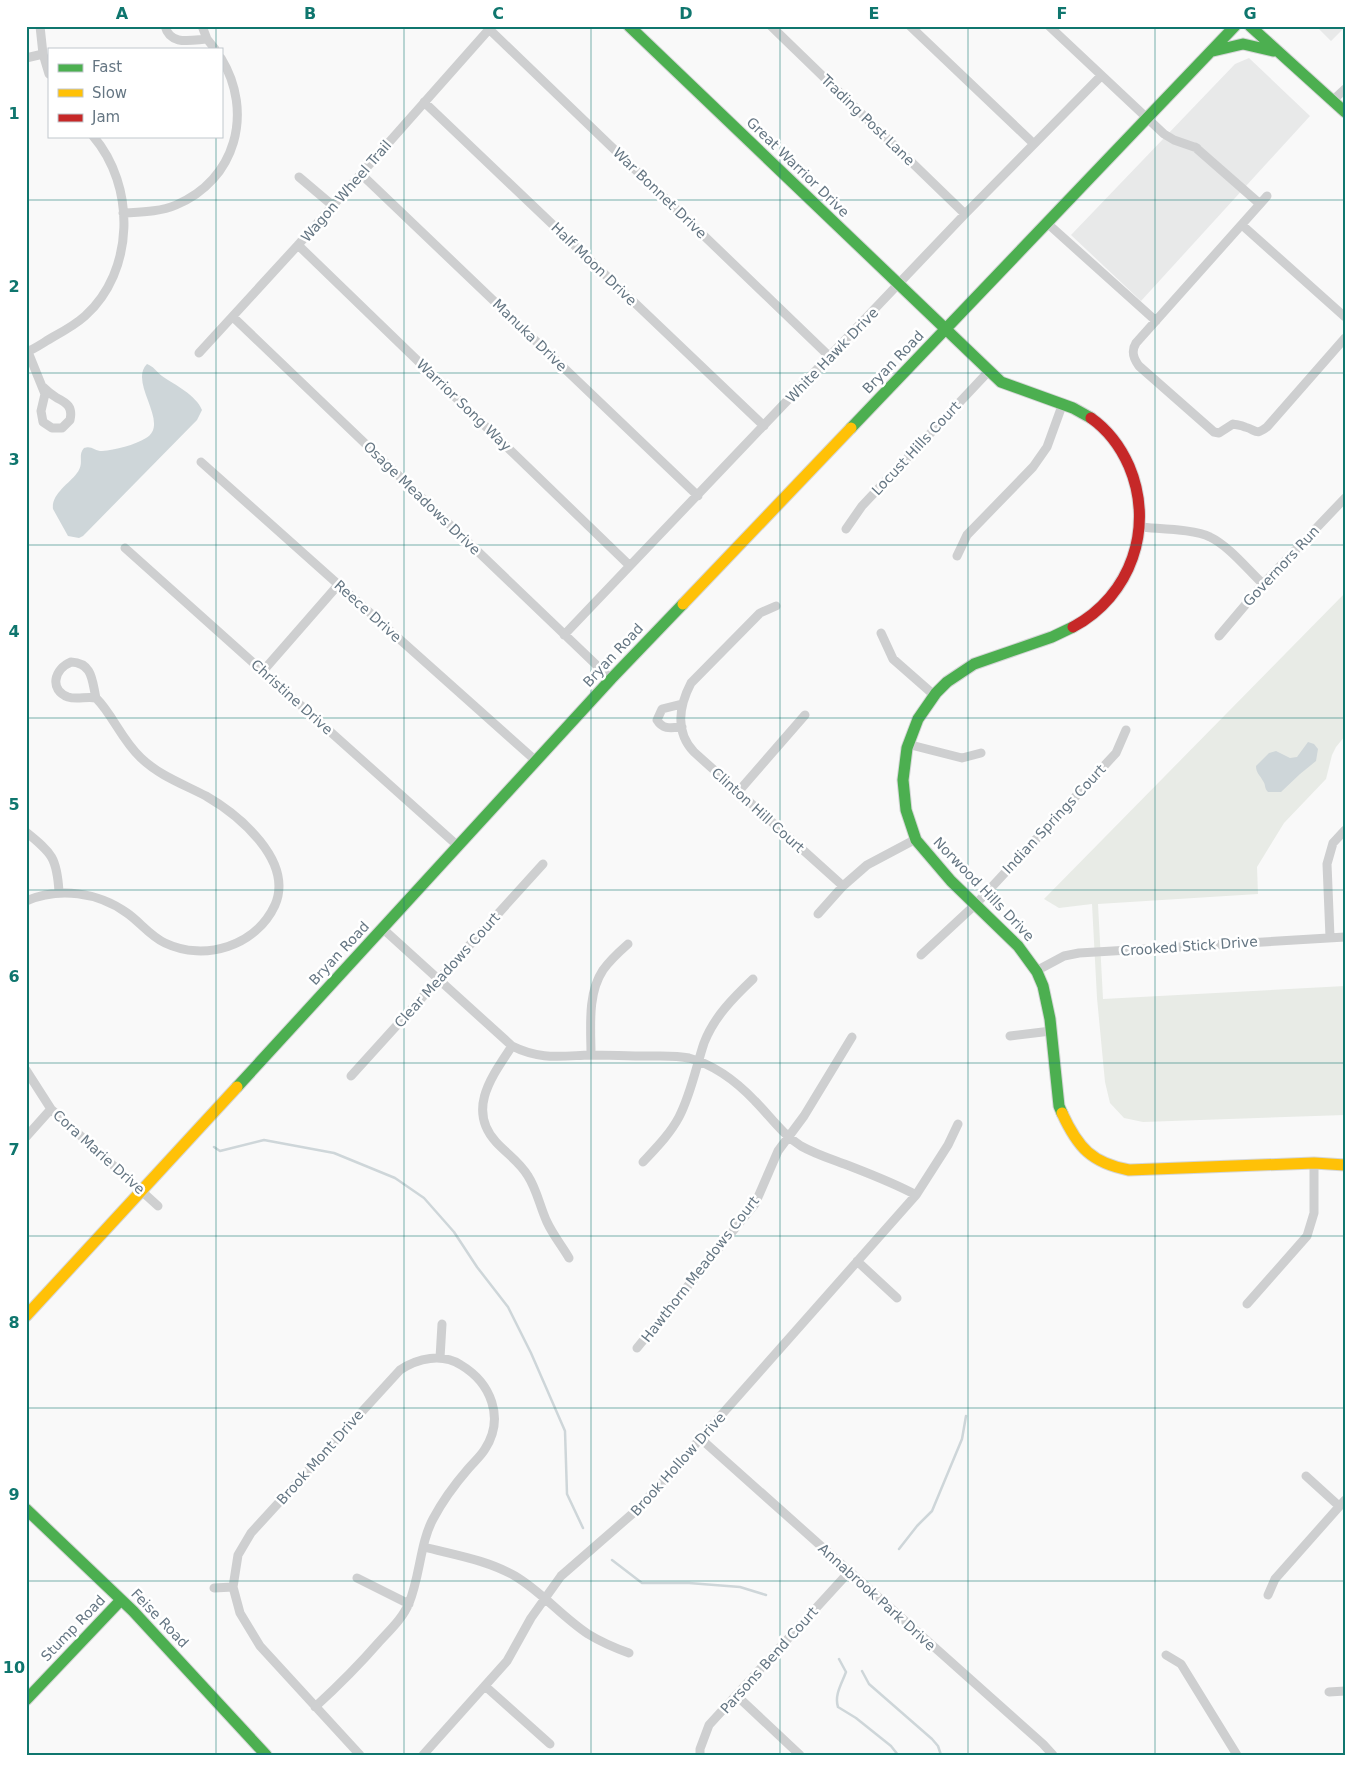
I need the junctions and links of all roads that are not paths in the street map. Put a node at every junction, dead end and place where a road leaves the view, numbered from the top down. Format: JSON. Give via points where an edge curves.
{"nodes":[{"id":1,"x":40,"y":26,"type":"edge"},
{"id":2,"x":165,"y":26,"type":"edge"},
{"id":3,"x":202,"y":26,"type":"edge"},
{"id":4,"x":629,"y":26,"type":"edge"},
{"id":5,"x":771,"y":26,"type":"edge"},
{"id":6,"x":910,"y":26,"type":"edge"},
{"id":7,"x":1049,"y":26,"type":"edge"},
{"id":8,"x":1235,"y":26,"type":"edge"},
{"id":9,"x":1250,"y":26,"type":"edge"},
{"id":10,"x":490,"y":28,"type":"edge"},
{"id":11,"x":207,"y":39,"type":"junction"},
{"id":12,"x":214,"y":48,"type":"edge"},
{"id":13,"x":1211,"y":51,"type":"junction"},
{"id":14,"x":1279,"y":53,"type":"junction"},
{"id":15,"x":42,"y":54,"type":"junction"},
{"id":16,"x":26,"y":58,"type":"edge"},
{"id":17,"x":222,"y":60,"type":"edge"},
{"id":18,"x":48,"y":71,"type":"edge"},
{"id":19,"x":1101,"y":76,"type":"junction"},
{"id":20,"x":1345,"y":89,"type":"edge"},
{"id":21,"x":1332,"y":101,"type":"junction"},
{"id":22,"x":424,"y":102,"type":"junction"},
{"id":23,"x":1345,"y":112,"type":"edge"},
{"id":24,"x":1147,"y":118,"type":"junction"},
{"id":25,"x":95,"y":138,"type":"edge"},
{"id":26,"x":1034,"y":144,"type":"junction"},
{"id":27,"x":361,"y":174,"type":"junction"},
{"id":28,"x":299,"y":176,"type":"dead end"},
{"id":29,"x":1267,"y":196,"type":"dead end"},
{"id":30,"x":1260,"y":204,"type":"junction"},
{"id":31,"x":332,"y":205,"type":"junction"},
{"id":32,"x":124,"y":213,"type":"junction"},
{"id":33,"x":965,"y":214,"type":"junction"},
{"id":34,"x":1048,"y":222,"type":"junction"},
{"id":35,"x":1242,"y":225,"type":"junction"},
{"id":36,"x":298,"y":246,"type":"junction"},
{"id":37,"x":899,"y":284,"type":"junction"},
{"id":38,"x":233,"y":317,"type":"junction"},
{"id":39,"x":1345,"y":317,"type":"edge"},
{"id":40,"x":1156,"y":321,"type":"junction"},
{"id":41,"x":945,"y":329,"type":"junction"},
{"id":42,"x":1345,"y":338,"type":"edge"},
{"id":43,"x":27,"y":352,"type":"edge"},
{"id":44,"x":199,"y":354,"type":"dead end"},
{"id":45,"x":830,"y":357,"type":"junction"},
{"id":46,"x":988,"y":371,"type":"junction"},
{"id":47,"x":43,"y":388,"type":"junction"},
{"id":48,"x":1063,"y":403,"type":"junction"},
{"id":49,"x":764,"y":426,"type":"junction"},
{"id":50,"x":201,"y":462,"type":"dead end"},
{"id":51,"x":698,"y":496,"type":"junction"},
{"id":52,"x":1345,"y":498,"type":"edge"},
{"id":53,"x":1140,"y":527,"type":"junction"},
{"id":54,"x":846,"y":529,"type":"dead end"},
{"id":55,"x":125,"y":548,"type":"dead end"},
{"id":56,"x":957,"y":556,"type":"dead end"},
{"id":57,"x":629,"y":565,"type":"junction"},
{"id":58,"x":339,"y":584,"type":"junction"},
{"id":59,"x":1263,"y":584,"type":"junction"},
{"id":60,"x":776,"y":606,"type":"dead end"},
{"id":61,"x":881,"y":632,"type":"dead end"},
{"id":62,"x":564,"y":635,"type":"junction"},
{"id":63,"x":1220,"y":636,"type":"dead end"},
{"id":64,"x":263,"y":671,"type":"junction"},
{"id":65,"x":611,"y":679,"type":"junction"},
{"id":66,"x":934,"y":695,"type":"junction"},
{"id":67,"x":96,"y":698,"type":"junction"},
{"id":68,"x":682,"y":704,"type":"junction"},
{"id":69,"x":806,"y":715,"type":"dead end"},
{"id":70,"x":682,"y":727,"type":"junction"},
{"id":71,"x":1126,"y":730,"type":"dead end"},
{"id":72,"x":907,"y":744,"type":"junction"},
{"id":73,"x":981,"y":753,"type":"dead end"},
{"id":74,"x":535,"y":760,"type":"junction"},
{"id":75,"x":738,"y":792,"type":"junction"},
{"id":76,"x":1345,"y":830,"type":"edge"},
{"id":77,"x":26,"y":832,"type":"edge"},
{"id":78,"x":916,"y":839,"type":"junction"},
{"id":79,"x":458,"y":846,"type":"junction"},
{"id":80,"x":543,"y":864,"type":"dead end"},
{"id":81,"x":844,"y":886,"type":"junction"},
{"id":82,"x":59,"y":892,"type":"junction"},
{"id":83,"x":26,"y":901,"type":"edge"},
{"id":84,"x":976,"y":904,"type":"junction"},
{"id":85,"x":818,"y":914,"type":"dead end"},
{"id":86,"x":382,"y":928,"type":"junction"},
{"id":87,"x":1330,"y":937,"type":"junction"},
{"id":88,"x":1345,"y":937,"type":"edge"},
{"id":89,"x":628,"y":944,"type":"dead end"},
{"id":90,"x":921,"y":955,"type":"dead end"},
{"id":91,"x":1036,"y":971,"type":"junction"},
{"id":92,"x":439,"y":979,"type":"junction"},
{"id":93,"x":753,"y":980,"type":"dead end"},
{"id":94,"x":1051,"y":1031,"type":"junction"},
{"id":95,"x":1010,"y":1036,"type":"dead end"},
{"id":96,"x":852,"y":1037,"type":"dead end"},
{"id":97,"x":512,"y":1046,"type":"junction"},
{"id":98,"x":591,"y":1055,"type":"junction"},
{"id":99,"x":698,"y":1062,"type":"junction"},
{"id":100,"x":26,"y":1070,"type":"edge"},
{"id":101,"x":351,"y":1076,"type":"dead end"},
{"id":102,"x":51,"y":1109,"type":"junction"},
{"id":103,"x":958,"y":1124,"type":"dead end"},
{"id":104,"x":26,"y":1137,"type":"edge"},
{"id":105,"x":788,"y":1137,"type":"junction"},
{"id":106,"x":643,"y":1162,"type":"dead end"},
{"id":107,"x":1314,"y":1163,"type":"junction"},
{"id":108,"x":1345,"y":1165,"type":"edge"},
{"id":109,"x":142,"y":1191,"type":"junction"},
{"id":110,"x":916,"y":1195,"type":"junction"},
{"id":111,"x":158,"y":1206,"type":"dead end"},
{"id":112,"x":569,"y":1258,"type":"dead end"},
{"id":113,"x":857,"y":1262,"type":"junction"},
{"id":114,"x":897,"y":1298,"type":"dead end"},
{"id":115,"x":1247,"y":1304,"type":"dead end"},
{"id":116,"x":26,"y":1316,"type":"edge"},
{"id":117,"x":442,"y":1324,"type":"dead end"},
{"id":118,"x":637,"y":1348,"type":"dead end"},
{"id":119,"x":440,"y":1358,"type":"junction"},
{"id":120,"x":701,"y":1439,"type":"junction"},
{"id":121,"x":1306,"y":1476,"type":"dead end"},
{"id":122,"x":1342,"y":1503,"type":"edge"},
{"id":123,"x":26,"y":1509,"type":"edge"},
{"id":124,"x":424,"y":1547,"type":"junction"},
{"id":125,"x":849,"y":1572,"type":"junction"},
{"id":126,"x":357,"y":1578,"type":"dead end"},
{"id":127,"x":214,"y":1588,"type":"dead end"},
{"id":128,"x":233,"y":1588,"type":"junction"},
{"id":129,"x":1268,"y":1595,"type":"dead end"},
{"id":130,"x":545,"y":1598,"type":"junction"},
{"id":131,"x":121,"y":1600,"type":"junction"},
{"id":132,"x":409,"y":1604,"type":"junction"},
{"id":133,"x":629,"y":1653,"type":"dead end"},
{"id":134,"x":1166,"y":1655,"type":"dead end"},
{"id":135,"x":485,"y":1686,"type":"junction"},
{"id":136,"x":1345,"y":1690,"type":"edge"},
{"id":137,"x":1329,"y":1692,"type":"dead end"},
{"id":138,"x":736,"y":1695,"type":"junction"},
{"id":139,"x":26,"y":1700,"type":"edge"},
{"id":140,"x":315,"y":1707,"type":"junction"},
{"id":141,"x":550,"y":1744,"type":"dead end"},
{"id":142,"x":266,"y":1755,"type":"edge"},
{"id":143,"x":360,"y":1755,"type":"edge"},
{"id":144,"x":423,"y":1755,"type":"edge"},
{"id":145,"x":700,"y":1755,"type":"edge"},
{"id":146,"x":800,"y":1755,"type":"edge"},
{"id":147,"x":1053,"y":1755,"type":"edge"},
{"id":148,"x":1237,"y":1755,"type":"edge"}],
"edges":[{"from":1,"to":15,"type":"street"},
{"from":2,"to":11,"type":"street","via":[[169,35],[178,40]]},
{"from":3,"to":11,"type":"street"},
{"from":4,"to":37,"type":"main road","name":"Great Warrior Drive"},
{"from":5,"to":33,"type":"street","name":"Trading Post Lane"},
{"from":6,"to":26,"type":"street"},
{"from":7,"to":19,"type":"street"},
{"from":8,"to":13,"type":"main road","name":"Bryan Road"},
{"from":9,"to":14,"type":"main road"},
{"from":10,"to":22,"type":"street","name":"Wagon Wheel Trail"},
{"from":10,"to":45,"type":"street","name":"War Bonnet Drive"},
{"from":11,"to":12,"type":"street"},
{"from":13,"to":14,"type":"main road","via":[[1241,42]]},
{"from":13,"to":24,"type":"main road","name":"Bryan Road"},
{"from":14,"to":21,"type":"main road"},
{"from":15,"to":16,"type":"street"},
{"from":15,"to":18,"type":"street"},
{"from":17,"to":32,"type":"street","via":[[235,87],[238,118],[233,146],[220,171],[196,194],[175,205]]},
{"from":19,"to":24,"type":"street"},
{"from":19,"to":26,"type":"street","name":"White Hawk Drive"},
{"from":20,"to":21,"type":"street"},
{"from":21,"to":23,"type":"main road"},
{"from":22,"to":27,"type":"street","name":"Wagon Wheel Trail"},
{"from":22,"to":49,"type":"street","name":"Half Moon Drive"},
{"from":24,"to":30,"type":"street","via":[[1164,134],[1196,148]]},
{"from":24,"to":34,"type":"main road","name":"Bryan Road"},
{"from":25,"to":32,"type":"street","via":[[114,168]]},
{"from":26,"to":33,"type":"street","name":"White Hawk Drive"},
{"from":27,"to":31,"type":"street","name":"Wagon Wheel Trail"},
{"from":27,"to":51,"type":"street","name":"Manuka Drive"},
{"from":28,"to":31,"type":"street"},
{"from":29,"to":30,"type":"street"},
{"from":30,"to":35,"type":"street"},
{"from":31,"to":36,"type":"street","name":"Wagon Wheel Trail"},
{"from":32,"to":43,"type":"street","via":[[119,257],[100,299],[77,323]]},
{"from":33,"to":37,"type":"street","name":"White Hawk Drive"},
{"from":34,"to":40,"type":"street"},
{"from":34,"to":41,"type":"main road","name":"Bryan Road"},
{"from":35,"to":39,"type":"street"},
{"from":35,"to":40,"type":"street"},
{"from":36,"to":38,"type":"street","name":"Wagon Wheel Trail"},
{"from":36,"to":57,"type":"street","name":"Warrior Song Way"},
{"from":37,"to":41,"type":"main road","name":"Great Warrior Drive"},
{"from":37,"to":45,"type":"street","name":"White Hawk Drive"},
{"from":38,"to":44,"type":"street","name":"Wagon Wheel Trail"},
{"from":38,"to":62,"type":"street","name":"Osage Meadows Drive"},
{"from":40,"to":42,"type":"street","via":[[1134,348],[1136,362],[1219,433],[1233,424],[1255,432],[1267,427]]},
{"from":41,"to":46,"type":"main road","name":"Norwood Hills Drive"},
{"from":41,"to":65,"type":"main road","name":"Bryan Road"},
{"from":43,"to":47,"type":"street"},
{"from":45,"to":49,"type":"street","name":"White Hawk Drive"},
{"from":46,"to":48,"type":"main road","name":"Norwood Hills Drive","via":[[1016,390]]},
{"from":46,"to":54,"type":"street","name":"Locust Hills Court","via":[[862,506]]},
{"from":47,"to":47,"type":"street","via":[[43,422],[52,428],[62,428],[70,420],[70,408]]},
{"from":48,"to":53,"type":"main road","name":"Norwood Hills Drive","via":[[1096,421],[1118,446],[1132,470],[1138,493]]},
{"from":48,"to":56,"type":"street","via":[[1047,447],[1033,467],[967,535]]},
{"from":49,"to":51,"type":"street","name":"White Hawk Drive"},
{"from":50,"to":58,"type":"street","name":"Reece Drive"},
{"from":51,"to":57,"type":"street","name":"White Hawk Drive"},
{"from":52,"to":59,"type":"street","name":"Governors Run"},
{"from":53,"to":59,"type":"street","via":[[1210,537]]},
{"from":53,"to":66,"type":"main road","name":"Norwood Hills Drive","via":[[1130,569],[1098,611],[1065,632],[968,666]]},
{"from":55,"to":64,"type":"street","name":"Christine Drive"},
{"from":57,"to":62,"type":"street","name":"White Hawk Drive"},
{"from":58,"to":64,"type":"street"},
{"from":58,"to":74,"type":"street","name":"Reece Drive"},
{"from":59,"to":63,"type":"street","name":"Governors Run"},
{"from":60,"to":68,"type":"street","name":"Clinton Hill Court","via":[[760,613],[691,683]]},
{"from":61,"to":66,"type":"street","via":[[893,659]]},
{"from":62,"to":65,"type":"street","name":"Osage Meadows Drive"},
{"from":64,"to":79,"type":"street","name":"Christine Drive"},
{"from":65,"to":74,"type":"main road","name":"Bryan Road"},
{"from":66,"to":72,"type":"main road","name":"Norwood Hills Drive","via":[[919,717]]},
{"from":67,"to":67,"type":"street","via":[[91,674],[85,666],[71,662],[58,671],[57,686],[65,696]]},
{"from":67,"to":82,"type":"street","via":[[125,742],[140,758],[166,777],[224,808],[260,841],[275,866],[278,897],[260,926],[242,940],[219,950],[195,951],[164,942],[128,913],[101,899]]},
{"from":68,"to":70,"type":"street","name":"Clinton Hill Court"},
{"from":68,"to":70,"type":"street","via":[[662,709],[657,720],[667,728]]},
{"from":69,"to":75,"type":"street"},
{"from":70,"to":75,"type":"street","name":"Clinton Hill Court","via":[[690,747]]},
{"from":71,"to":84,"type":"street","name":"Indian Springs Court","via":[[1116,753]]},
{"from":72,"to":73,"type":"street","via":[[962,758]]},
{"from":72,"to":78,"type":"main road","name":"Norwood Hills Drive","via":[[904,798]]},
{"from":74,"to":79,"type":"main road","name":"Bryan Road"},
{"from":75,"to":81,"type":"street","name":"Clinton Hill Court"},
{"from":76,"to":87,"type":"street","via":[[1333,843],[1327,864]]},
{"from":77,"to":82,"type":"street","via":[[52,856]]},
{"from":78,"to":81,"type":"street","via":[[867,865]]},
{"from":78,"to":84,"type":"main road","name":"Norwood Hills Drive","via":[[939,868]]},
{"from":79,"to":86,"type":"main road","name":"Bryan Road"},
{"from":80,"to":92,"type":"street","name":"Clear Meadows Court"},
{"from":81,"to":85,"type":"street"},
{"from":82,"to":83,"type":"street"},
{"from":84,"to":90,"type":"street","name":"Indian Springs Court"},
{"from":84,"to":91,"type":"main road","name":"Norwood Hills Drive","via":[[1013,939]]},
{"from":86,"to":92,"type":"street"},
{"from":86,"to":109,"type":"main road","name":"Bryan Road"},
{"from":87,"to":88,"type":"street","name":"Crooked Stick Drive"},
{"from":87,"to":91,"type":"street","name":"Crooked Stick Drive","via":[[1079,953],[1064,956]]},
{"from":89,"to":98,"type":"street","via":[[602,971],[594,992]]},
{"from":91,"to":94,"type":"main road","name":"Norwood Hills Drive","via":[[1047,997]]},
{"from":92,"to":97,"type":"street"},
{"from":92,"to":101,"type":"street","name":"Clear Meadows Court"},
{"from":93,"to":99,"type":"street","via":[[713,1024]]},
{"from":94,"to":95,"type":"street"},
{"from":94,"to":107,"type":"main road","name":"Norwood Hills Drive","via":[[1059,1106],[1065,1123],[1076,1140],[1100,1162],[1129,1170]]},
{"from":96,"to":105,"type":"street","name":"Hawthorn Meadows Court"},
{"from":97,"to":98,"type":"street","via":[[540,1056]]},
{"from":97,"to":112,"type":"street","via":[[486,1089],[484,1120],[496,1142],[528,1175],[548,1224]]},
{"from":98,"to":99,"type":"street","via":[[679,1057]]},
{"from":99,"to":105,"type":"street","via":[[733,1081]]},
{"from":99,"to":106,"type":"street","via":[[680,1115],[666,1137]]},
{"from":100,"to":102,"type":"street","name":"Cora Marie Drive"},
{"from":102,"to":104,"type":"street"},
{"from":102,"to":109,"type":"street","name":"Cora Marie Drive"},
{"from":103,"to":110,"type":"street","name":"Brook Hollow Drive"},
{"from":105,"to":110,"type":"street","via":[[812,1151]]},
{"from":105,"to":118,"type":"street","name":"Hawthorn Meadows Court","via":[[778,1151],[755,1204]]},
{"from":107,"to":108,"type":"main road","name":"Norwood Hills Drive"},
{"from":107,"to":115,"type":"street","via":[[1314,1213],[1307,1236]]},
{"from":109,"to":111,"type":"street","name":"Cora Marie Drive"},
{"from":109,"to":116,"type":"main road","name":"Bryan Road"},
{"from":110,"to":113,"type":"street","name":"Brook Hollow Drive"},
{"from":113,"to":114,"type":"street"},
{"from":113,"to":120,"type":"street","name":"Brook Hollow Drive"},
{"from":117,"to":119,"type":"street"},
{"from":119,"to":124,"type":"street","name":"Brook Mont Drive","via":[[456,1361],[473,1372],[493,1402],[494,1416],[485,1450],[438,1510]]},
{"from":119,"to":128,"type":"street","name":"Brook Mont Drive","via":[[426,1358],[400,1370],[250,1533],[238,1555]]},
{"from":120,"to":125,"type":"street","name":"Annabrook Park Drive"},
{"from":120,"to":130,"type":"street","name":"Brook Hollow Drive","via":[[639,1508],[575,1562]]},
{"from":121,"to":122,"type":"street"},
{"from":122,"to":129,"type":"street","via":[[1275,1579]]},
{"from":123,"to":131,"type":"main road","name":"Feise Road"},
{"from":124,"to":130,"type":"street","via":[[485,1562],[516,1577]]},
{"from":124,"to":132,"type":"street","name":"Brook Mont Drive"},
{"from":125,"to":138,"type":"street","name":"Parsons Bend Court"},
{"from":125,"to":147,"type":"street","name":"Annabrook Park Drive"},
{"from":126,"to":132,"type":"street"},
{"from":127,"to":128,"type":"street"},
{"from":128,"to":140,"type":"street","name":"Brook Mont Drive","via":[[240,1613],[260,1646]]},
{"from":130,"to":133,"type":"street","via":[[587,1634]]},
{"from":130,"to":135,"type":"street","name":"Brook Hollow Drive","via":[[507,1660]]},
{"from":131,"to":139,"type":"main road","name":"Stump Road"},
{"from":131,"to":142,"type":"main road","name":"Feise Road"},
{"from":132,"to":140,"type":"street","name":"Brook Mont Drive","via":[[348,1677]]},
{"from":134,"to":148,"type":"street","via":[[1180,1664]]},
{"from":135,"to":141,"type":"street"},
{"from":135,"to":144,"type":"street","name":"Brook Hollow Drive"},
{"from":136,"to":137,"type":"street"},
{"from":138,"to":145,"type":"street","name":"Parsons Bend Court","via":[[709,1726]]},
{"from":138,"to":146,"type":"street"},
{"from":140,"to":143,"type":"street","name":"Brook Mont Drive"}]}
